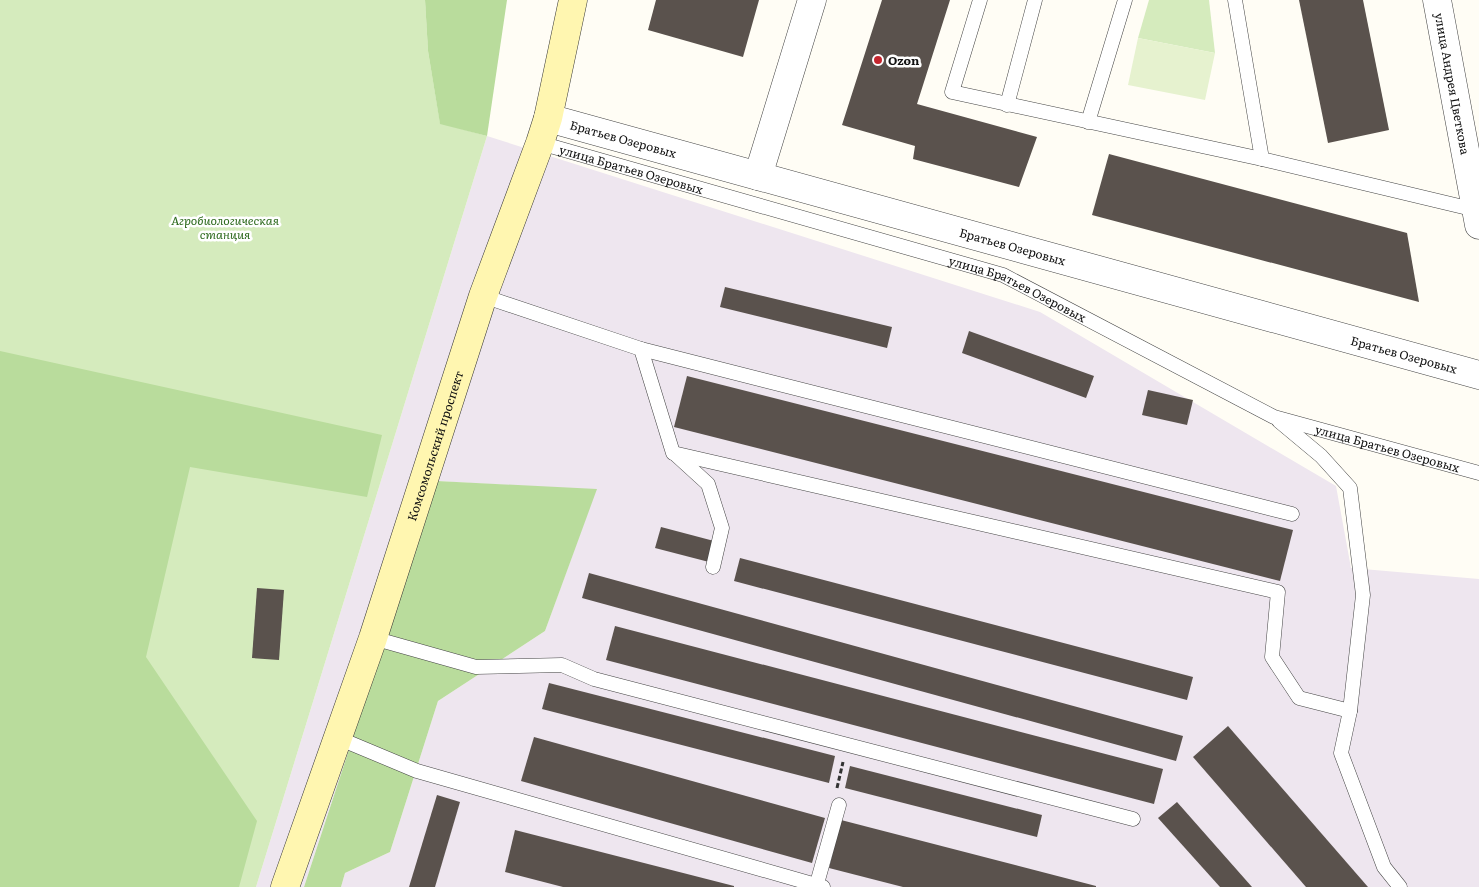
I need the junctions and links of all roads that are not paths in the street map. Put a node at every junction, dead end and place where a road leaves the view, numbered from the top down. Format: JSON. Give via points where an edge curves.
{"nodes":[{"id":1,"x":573,"y":0,"type":"edge"},
{"id":2,"x":812,"y":0,"type":"edge"},
{"id":3,"x":980,"y":0,"type":"edge"},
{"id":4,"x":1035,"y":0,"type":"edge"},
{"id":5,"x":1125,"y":0,"type":"edge"},
{"id":6,"x":1235,"y":0,"type":"edge"},
{"id":7,"x":1437,"y":0,"type":"edge"},
{"id":8,"x":1007,"y":105,"type":"junction"},
{"id":9,"x":1088,"y":122,"type":"junction"},
{"id":10,"x":544,"y":131,"type":"junction"},
{"id":11,"x":1262,"y":159,"type":"junction"},
{"id":12,"x":758,"y":176,"type":"junction"},
{"id":13,"x":1477,"y":217,"type":"edge"},
{"id":14,"x":483,"y":296,"type":"junction"},
{"id":15,"x":641,"y":349,"type":"junction"},
{"id":16,"x":1479,"y":375,"type":"edge"},
{"id":17,"x":1274,"y":417,"type":"junction"},
{"id":18,"x":673,"y":453,"type":"junction"},
{"id":19,"x":1479,"y":473,"type":"edge"},
{"id":20,"x":1292,"y":514,"type":"dead end"},
{"id":21,"x":714,"y":566,"type":"dead end"},
{"id":22,"x":373,"y":638,"type":"junction"},
{"id":23,"x":1350,"y":710,"type":"junction"},
{"id":24,"x":338,"y":738,"type":"junction"},
{"id":25,"x":839,"y":805,"type":"road end"},
{"id":26,"x":1133,"y":819,"type":"dead end"},
{"id":27,"x":818,"y":886,"type":"edge"},
{"id":28,"x":285,"y":887,"type":"edge"},
{"id":29,"x":1400,"y":887,"type":"edge"}],
"edges":[{"from":1,"to":10,"type":"street","name":"Комсомольский проспект"},
{"from":2,"to":12,"type":"street"},
{"from":3,"to":8,"type":"lane","via":[[952,92]]},
{"from":4,"to":8,"type":"lane"},
{"from":5,"to":9,"type":"lane"},
{"from":6,"to":11,"type":"lane"},
{"from":7,"to":13,"type":"street","name":"улица Андрея Цветкова"},
{"from":8,"to":9,"type":"lane"},
{"from":9,"to":11,"type":"lane"},
{"from":10,"to":12,"type":"street","name":"Братьев Озеровых"},
{"from":10,"to":14,"type":"street","name":"Комсомольский проспект"},
{"from":10,"to":17,"type":"lane","name":"улица Братьев Озеровых","via":[[1003,275]]},
{"from":11,"to":13,"type":"lane"},
{"from":12,"to":16,"type":"street","name":"Братьев Озеровых"},
{"from":14,"to":15,"type":"lane"},
{"from":14,"to":22,"type":"street","name":"Комсомольский проспект"},
{"from":15,"to":18,"type":"lane"},
{"from":15,"to":20,"type":"lane"},
{"from":17,"to":19,"type":"lane","name":"улица Братьев Озеровых"},
{"from":17,"to":23,"type":"lane","via":[[1321,456],[1350,488],[1363,595]]},
{"from":18,"to":21,"type":"lane","via":[[708,484],[722,528]]},
{"from":18,"to":23,"type":"lane","via":[[1278,592],[1272,657],[1299,698]]},
{"from":22,"to":24,"type":"street","name":"Комсомольский проспект"},
{"from":22,"to":26,"type":"lane","via":[[476,667],[562,665],[594,679]]},
{"from":23,"to":29,"type":"lane","via":[[1341,754],[1384,867]]},
{"from":24,"to":27,"type":"lane","via":[[416,771]]},
{"from":24,"to":28,"type":"street","name":"Комсомольский проспект"},
{"from":25,"to":27,"type":"lane"}]}
